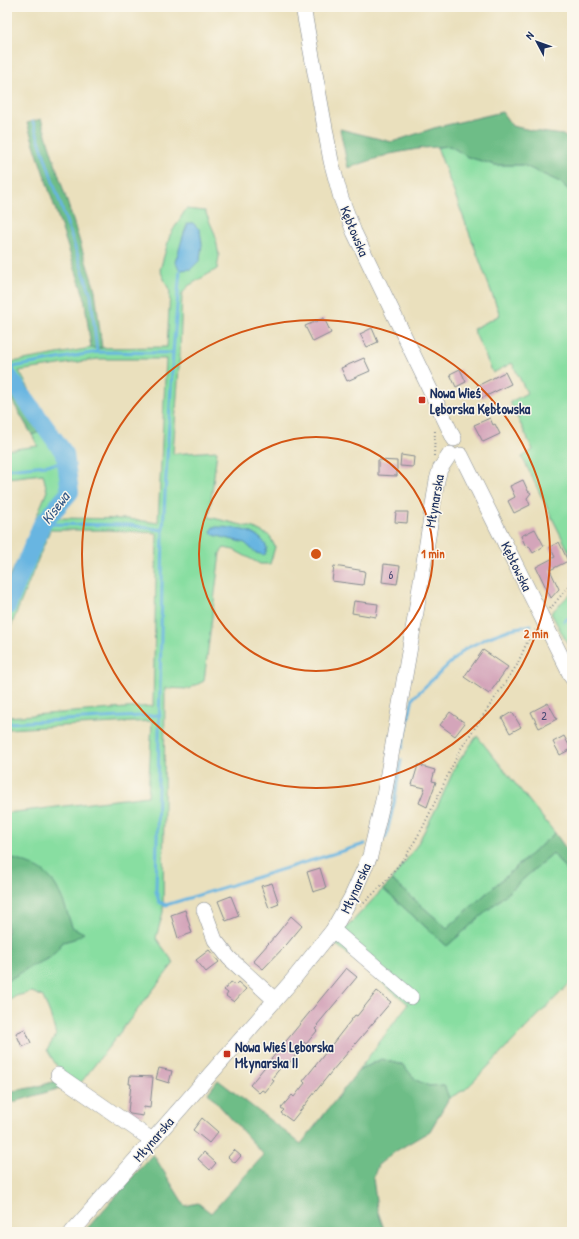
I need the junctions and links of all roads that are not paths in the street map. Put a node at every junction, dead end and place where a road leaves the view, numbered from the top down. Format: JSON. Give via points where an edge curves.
{"nodes":[{"id":1,"x":302,"y":7,"type":"edge"},
{"id":2,"x":456,"y":454,"type":"junction"},
{"id":3,"x":572,"y":678,"type":"edge"},
{"id":4,"x":204,"y":910,"type":"dead end"},
{"id":5,"x":333,"y":930,"type":"junction"},
{"id":6,"x":411,"y":996,"type":"dead end"},
{"id":7,"x":275,"y":1000,"type":"junction"},
{"id":8,"x":58,"y":1075,"type":"dead end"},
{"id":9,"x":152,"y":1140,"type":"junction"},
{"id":10,"x":72,"y":1232,"type":"edge"}],
"edges":[{"from":1,"to":2,"type":"street","name":"Kębłowska","via":[[330,161],[341,198],[354,232],[454,439],[465,445],[465,449]]},
{"from":2,"to":3,"type":"street","name":"Kębłowska"},
{"from":2,"to":5,"type":"street","name":"Młynarska","via":[[440,469],[437,480],[392,753],[370,856]]},
{"from":4,"to":7,"type":"street","via":[[215,940],[229,958]]},
{"from":5,"to":6,"type":"street"},
{"from":5,"to":7,"type":"street","name":"Młynarska"},
{"from":7,"to":9,"type":"street","name":"Młynarska"},
{"from":8,"to":9,"type":"street"},
{"from":9,"to":10,"type":"street","name":"Młynarska"}]}
